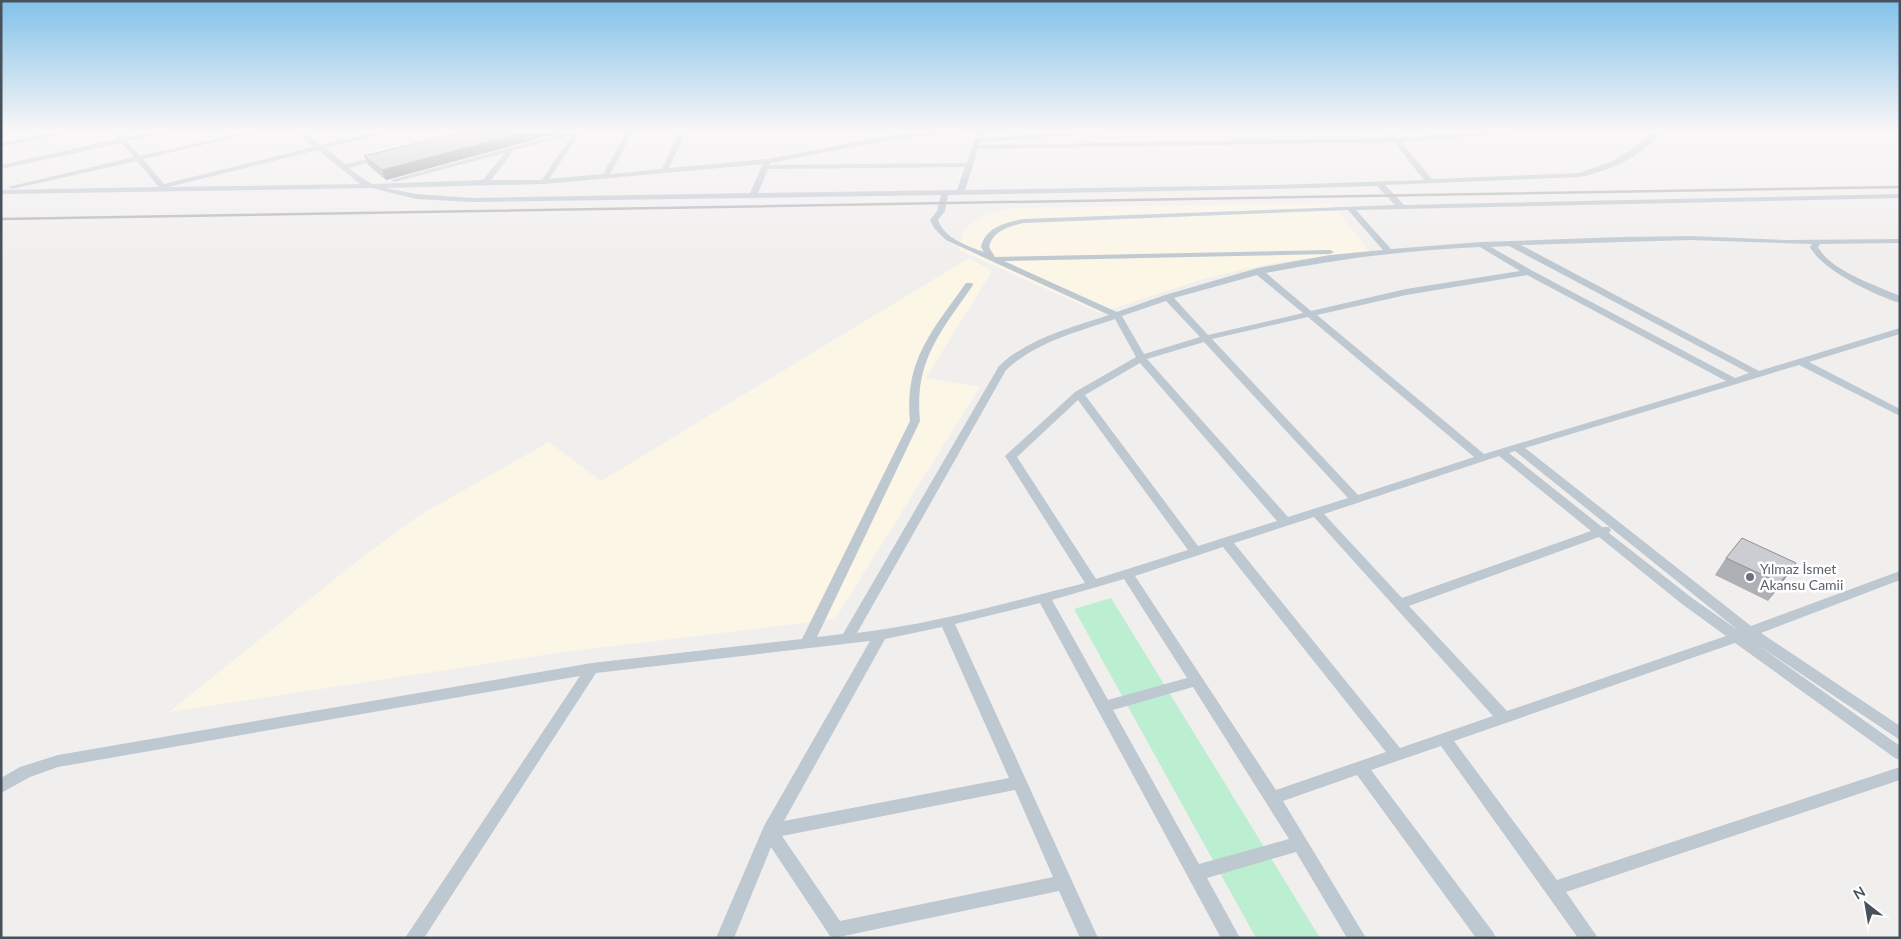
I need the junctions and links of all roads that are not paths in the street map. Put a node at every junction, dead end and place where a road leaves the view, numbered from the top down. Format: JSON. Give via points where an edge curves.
{"nodes":[{"id":1,"x":69,"y":175,"type":"edge"},
{"id":2,"x":150,"y":175,"type":"edge"},
{"id":3,"x":212,"y":175,"type":"edge"},
{"id":4,"x":353,"y":175,"type":"edge"},
{"id":5,"x":413,"y":175,"type":"edge"},
{"id":6,"x":491,"y":175,"type":"edge"},
{"id":7,"x":549,"y":175,"type":"edge"},
{"id":8,"x":624,"y":175,"type":"edge"},
{"id":9,"x":762,"y":175,"type":"edge"},
{"id":10,"x":966,"y":175,"type":"edge"},
{"id":11,"x":1424,"y":175,"type":"edge"},
{"id":12,"x":1579,"y":175,"type":"edge"},
{"id":13,"x":605,"y":177,"type":"joint"},
{"id":14,"x":486,"y":182,"type":"junction"},
{"id":15,"x":544,"y":182,"type":"junction"},
{"id":16,"x":1430,"y":182,"type":"junction"},
{"id":17,"x":1379,"y":184,"type":"junction"},
{"id":18,"x":372,"y":186,"type":"junction"},
{"id":19,"x":159,"y":188,"type":"junction"},
{"id":20,"x":1,"y":191,"type":"edge"},
{"id":21,"x":945,"y":193,"type":"junction"},
{"id":22,"x":960,"y":193,"type":"junction"},
{"id":23,"x":753,"y":196,"type":"junction"},
{"id":24,"x":1900,"y":196,"type":"edge"},
{"id":25,"x":1402,"y":206,"type":"junction"},
{"id":26,"x":1350,"y":208,"type":"junction"},
{"id":27,"x":1900,"y":241,"type":"edge"},
{"id":28,"x":1817,"y":242,"type":"junction"},
{"id":29,"x":1511,"y":243,"type":"junction"},
{"id":30,"x":1481,"y":244,"type":"junction"},
{"id":31,"x":1387,"y":250,"type":"junction"},
{"id":32,"x":992,"y":259,"type":"junction"},
{"id":33,"x":1258,"y":271,"type":"junction"},
{"id":34,"x":1528,"y":272,"type":"junction"},
{"id":35,"x":969,"y":285,"type":"dead end"},
{"id":36,"x":1168,"y":297,"type":"junction"},
{"id":37,"x":1900,"y":300,"type":"edge"},
{"id":38,"x":1310,"y":314,"type":"junction"},
{"id":39,"x":1117,"y":315,"type":"junction"},
{"id":40,"x":1900,"y":331,"type":"edge"},
{"id":41,"x":1206,"y":338,"type":"junction"},
{"id":42,"x":1141,"y":358,"type":"junction"},
{"id":43,"x":1800,"y":362,"type":"junction"},
{"id":44,"x":1758,"y":374,"type":"junction"},
{"id":45,"x":1734,"y":381,"type":"junction"},
{"id":46,"x":1080,"y":394,"type":"junction"},
{"id":47,"x":1900,"y":413,"type":"edge"},
{"id":48,"x":1517,"y":447,"type":"junction"},
{"id":49,"x":1501,"y":452,"type":"junction"},
{"id":50,"x":1482,"y":458,"type":"junction"},
{"id":51,"x":1355,"y":499,"type":"junction"},
{"id":52,"x":1316,"y":512,"type":"junction"},
{"id":53,"x":1285,"y":522,"type":"junction"},
{"id":54,"x":1619,"y":528,"type":"junction"},
{"id":55,"x":1600,"y":531,"type":"junction"},
{"id":56,"x":1226,"y":542,"type":"junction"},
{"id":57,"x":1196,"y":552,"type":"junction"},
{"id":58,"x":1127,"y":574,"type":"junction"},
{"id":59,"x":1900,"y":575,"type":"edge"},
{"id":60,"x":1093,"y":585,"type":"junction"},
{"id":61,"x":1044,"y":598,"type":"junction"},
{"id":62,"x":1400,"y":604,"type":"junction"},
{"id":63,"x":947,"y":622,"type":"junction"},
{"id":64,"x":1743,"y":634,"type":"junction"},
{"id":65,"x":880,"y":635,"type":"junction"},
{"id":66,"x":847,"y":639,"type":"junction"},
{"id":67,"x":807,"y":643,"type":"junction"},
{"id":68,"x":592,"y":668,"type":"junction"},
{"id":69,"x":1197,"y":681,"type":"junction"},
{"id":70,"x":1104,"y":706,"type":"junction"},
{"id":71,"x":1504,"y":718,"type":"junction"},
{"id":72,"x":1900,"y":734,"type":"edge"},
{"id":73,"x":1444,"y":739,"type":"junction"},
{"id":74,"x":1900,"y":754,"type":"edge"},
{"id":75,"x":1397,"y":755,"type":"junction"},
{"id":76,"x":1360,"y":768,"type":"junction"},
{"id":77,"x":1900,"y":773,"type":"edge"},
{"id":78,"x":1018,"y":782,"type":"junction"},
{"id":79,"x":1,"y":786,"type":"edge"},
{"id":80,"x":1274,"y":798,"type":"junction"},
{"id":81,"x":770,"y":831,"type":"junction"},
{"id":82,"x":1301,"y":843,"type":"junction"},
{"id":83,"x":1196,"y":873,"type":"junction"},
{"id":84,"x":1064,"y":882,"type":"junction"},
{"id":85,"x":1553,"y":889,"type":"junction"},
{"id":86,"x":414,"y":938,"type":"edge"},
{"id":87,"x":725,"y":938,"type":"edge"},
{"id":88,"x":1089,"y":938,"type":"edge"},
{"id":89,"x":1231,"y":938,"type":"edge"},
{"id":90,"x":1357,"y":938,"type":"edge"},
{"id":91,"x":1487,"y":938,"type":"edge"},
{"id":92,"x":1589,"y":938,"type":"edge"}],
"edges":[{"from":1,"to":20,"type":"street"},
{"from":2,"to":19,"type":"street"},
{"from":3,"to":19,"type":"street"},
{"from":4,"to":18,"type":"street"},
{"from":5,"to":18,"type":"street"},
{"from":6,"to":14,"type":"street"},
{"from":7,"to":15,"type":"street"},
{"from":8,"to":13,"type":"street"},
{"from":9,"to":23,"type":"street"},
{"from":10,"to":22,"type":"street"},
{"from":11,"to":16,"type":"street"},
{"from":12,"to":16,"type":"street"},
{"from":13,"to":15,"type":"street"},
{"from":14,"to":15,"type":"street"},
{"from":14,"to":18,"type":"street"},
{"from":16,"to":17,"type":"street"},
{"from":17,"to":22,"type":"street"},
{"from":17,"to":25,"type":"street"},
{"from":18,"to":19,"type":"street"},
{"from":18,"to":23,"type":"street","via":[[406,195],[456,200]]},
{"from":19,"to":20,"type":"street"},
{"from":21,"to":22,"type":"street"},
{"from":21,"to":23,"type":"street"},
{"from":21,"to":32,"type":"street","via":[[934,220],[937,229],[950,239]]},
{"from":24,"to":25,"type":"street"},
{"from":25,"to":26,"type":"street"},
{"from":26,"to":31,"type":"street"},
{"from":26,"to":32,"type":"street","via":[[1023,221],[998,230],[988,240],[985,247]]},
{"from":27,"to":28,"type":"street"},
{"from":28,"to":29,"type":"street","via":[[1655,238]]},
{"from":28,"to":37,"type":"street","via":[[1814,247],[1816,253],[1827,264]]},
{"from":29,"to":30,"type":"street"},
{"from":29,"to":44,"type":"street"},
{"from":30,"to":31,"type":"street"},
{"from":30,"to":34,"type":"street"},
{"from":31,"to":32,"type":"street"},
{"from":31,"to":33,"type":"street"},
{"from":32,"to":39,"type":"street"},
{"from":33,"to":36,"type":"street"},
{"from":33,"to":38,"type":"street"},
{"from":34,"to":38,"type":"street","via":[[1406,292]]},
{"from":34,"to":45,"type":"street"},
{"from":35,"to":67,"type":"street","via":[[921,358],[913,389],[915,421]]},
{"from":36,"to":39,"type":"street"},
{"from":36,"to":41,"type":"street"},
{"from":38,"to":41,"type":"street"},
{"from":38,"to":50,"type":"street"},
{"from":39,"to":42,"type":"street"},
{"from":39,"to":66,"type":"street","via":[[1037,344],[1002,368]]},
{"from":40,"to":43,"type":"street"},
{"from":41,"to":42,"type":"street"},
{"from":41,"to":51,"type":"street"},
{"from":42,"to":46,"type":"street"},
{"from":42,"to":53,"type":"street"},
{"from":43,"to":44,"type":"street"},
{"from":43,"to":47,"type":"street"},
{"from":44,"to":45,"type":"street"},
{"from":45,"to":48,"type":"street"},
{"from":46,"to":57,"type":"street"},
{"from":46,"to":60,"type":"street","via":[[1011,456]]},
{"from":48,"to":49,"type":"street"},
{"from":48,"to":54,"type":"street"},
{"from":49,"to":50,"type":"street"},
{"from":49,"to":55,"type":"street"},
{"from":50,"to":51,"type":"street"},
{"from":51,"to":52,"type":"street"},
{"from":52,"to":53,"type":"street"},
{"from":52,"to":62,"type":"street"},
{"from":53,"to":56,"type":"street"},
{"from":54,"to":55,"type":"street"},
{"from":54,"to":64,"type":"street"},
{"from":55,"to":62,"type":"street"},
{"from":55,"to":64,"type":"street","via":[[1687,601]]},
{"from":56,"to":57,"type":"street"},
{"from":56,"to":75,"type":"street"},
{"from":57,"to":58,"type":"street"},
{"from":58,"to":60,"type":"street"},
{"from":58,"to":69,"type":"street"},
{"from":59,"to":64,"type":"street"},
{"from":60,"to":61,"type":"street"},
{"from":61,"to":63,"type":"street"},
{"from":61,"to":70,"type":"street"},
{"from":62,"to":71,"type":"street"},
{"from":63,"to":65,"type":"street"},
{"from":63,"to":78,"type":"street"},
{"from":64,"to":71,"type":"street"},
{"from":64,"to":72,"type":"street"},
{"from":64,"to":74,"type":"street"},
{"from":65,"to":66,"type":"street"},
{"from":65,"to":81,"type":"street"},
{"from":66,"to":67,"type":"street"},
{"from":67,"to":68,"type":"street"},
{"from":68,"to":79,"type":"street","via":[[58,761],[30,770]]},
{"from":68,"to":86,"type":"street"},
{"from":69,"to":70,"type":"street"},
{"from":69,"to":80,"type":"street"},
{"from":70,"to":83,"type":"street"},
{"from":71,"to":73,"type":"street"},
{"from":73,"to":75,"type":"street"},
{"from":73,"to":85,"type":"street"},
{"from":75,"to":76,"type":"street"},
{"from":76,"to":80,"type":"street"},
{"from":76,"to":91,"type":"street"},
{"from":77,"to":85,"type":"street"},
{"from":78,"to":81,"type":"street"},
{"from":78,"to":84,"type":"street"},
{"from":80,"to":82,"type":"street"},
{"from":81,"to":84,"type":"street","via":[[836,930]]},
{"from":81,"to":87,"type":"street"},
{"from":82,"to":83,"type":"street"},
{"from":82,"to":90,"type":"street"},
{"from":83,"to":89,"type":"street"},
{"from":84,"to":88,"type":"street"},
{"from":85,"to":92,"type":"street"}]}
